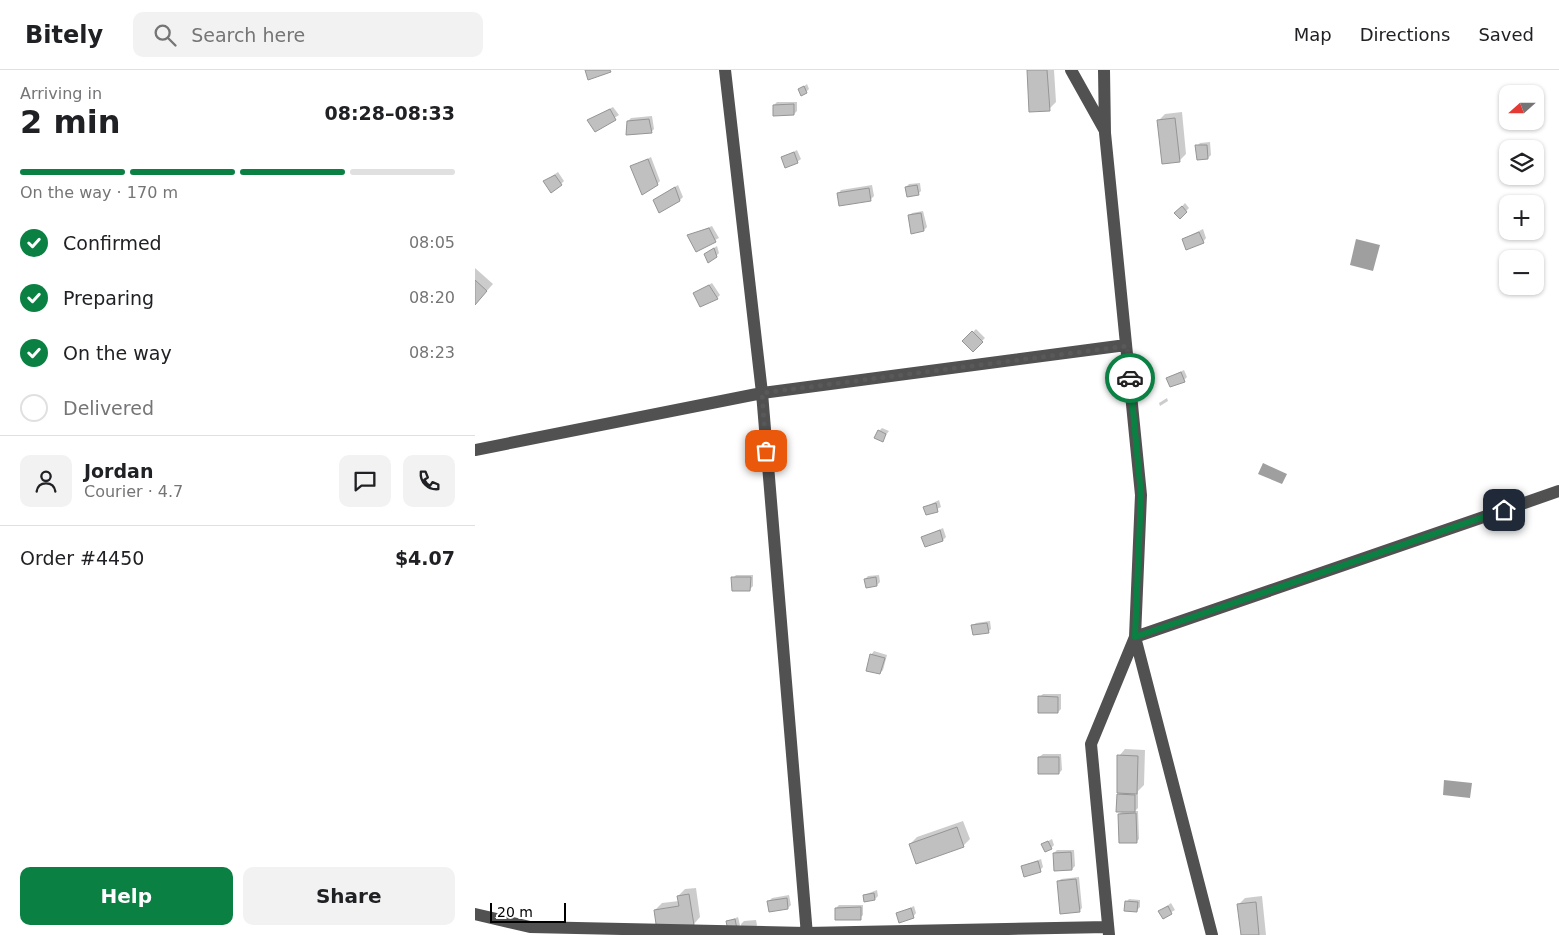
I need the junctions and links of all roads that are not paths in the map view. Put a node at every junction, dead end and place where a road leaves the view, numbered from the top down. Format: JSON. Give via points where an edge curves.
{"nodes":[{"id":1,"x":725,"y":70,"type":"edge"},
{"id":2,"x":1071,"y":70,"type":"edge"},
{"id":3,"x":1104,"y":70,"type":"edge"},
{"id":4,"x":1105,"y":133,"type":"junction"},
{"id":5,"x":1127,"y":346,"type":"junction"},
{"id":6,"x":762,"y":393,"type":"junction"},
{"id":7,"x":475,"y":450,"type":"edge"},
{"id":8,"x":1559,"y":492,"type":"edge"},
{"id":9,"x":1135,"y":637,"type":"junction"},
{"id":10,"x":475,"y":914,"type":"edge"},
{"id":11,"x":530,"y":931,"type":"edge"},
{"id":12,"x":1108,"y":931,"type":"edge"},
{"id":13,"x":807,"y":934,"type":"edge"},
{"id":14,"x":1212,"y":935,"type":"edge"}],
"edges":[{"from":1,"to":6,"type":"street"},
{"from":2,"to":4,"type":"street"},
{"from":3,"to":4,"type":"street"},
{"from":4,"to":5,"type":"street"},
{"from":5,"to":6,"type":"street"},
{"from":5,"to":9,"type":"street","via":[[1141,495]]},
{"from":6,"to":7,"type":"street"},
{"from":6,"to":13,"type":"street"},
{"from":8,"to":9,"type":"street"},
{"from":9,"to":12,"type":"street","via":[[1091,744]]},
{"from":9,"to":14,"type":"street"},
{"from":10,"to":11,"type":"street"},
{"from":11,"to":13,"type":"street"},
{"from":12,"to":13,"type":"street"}]}
